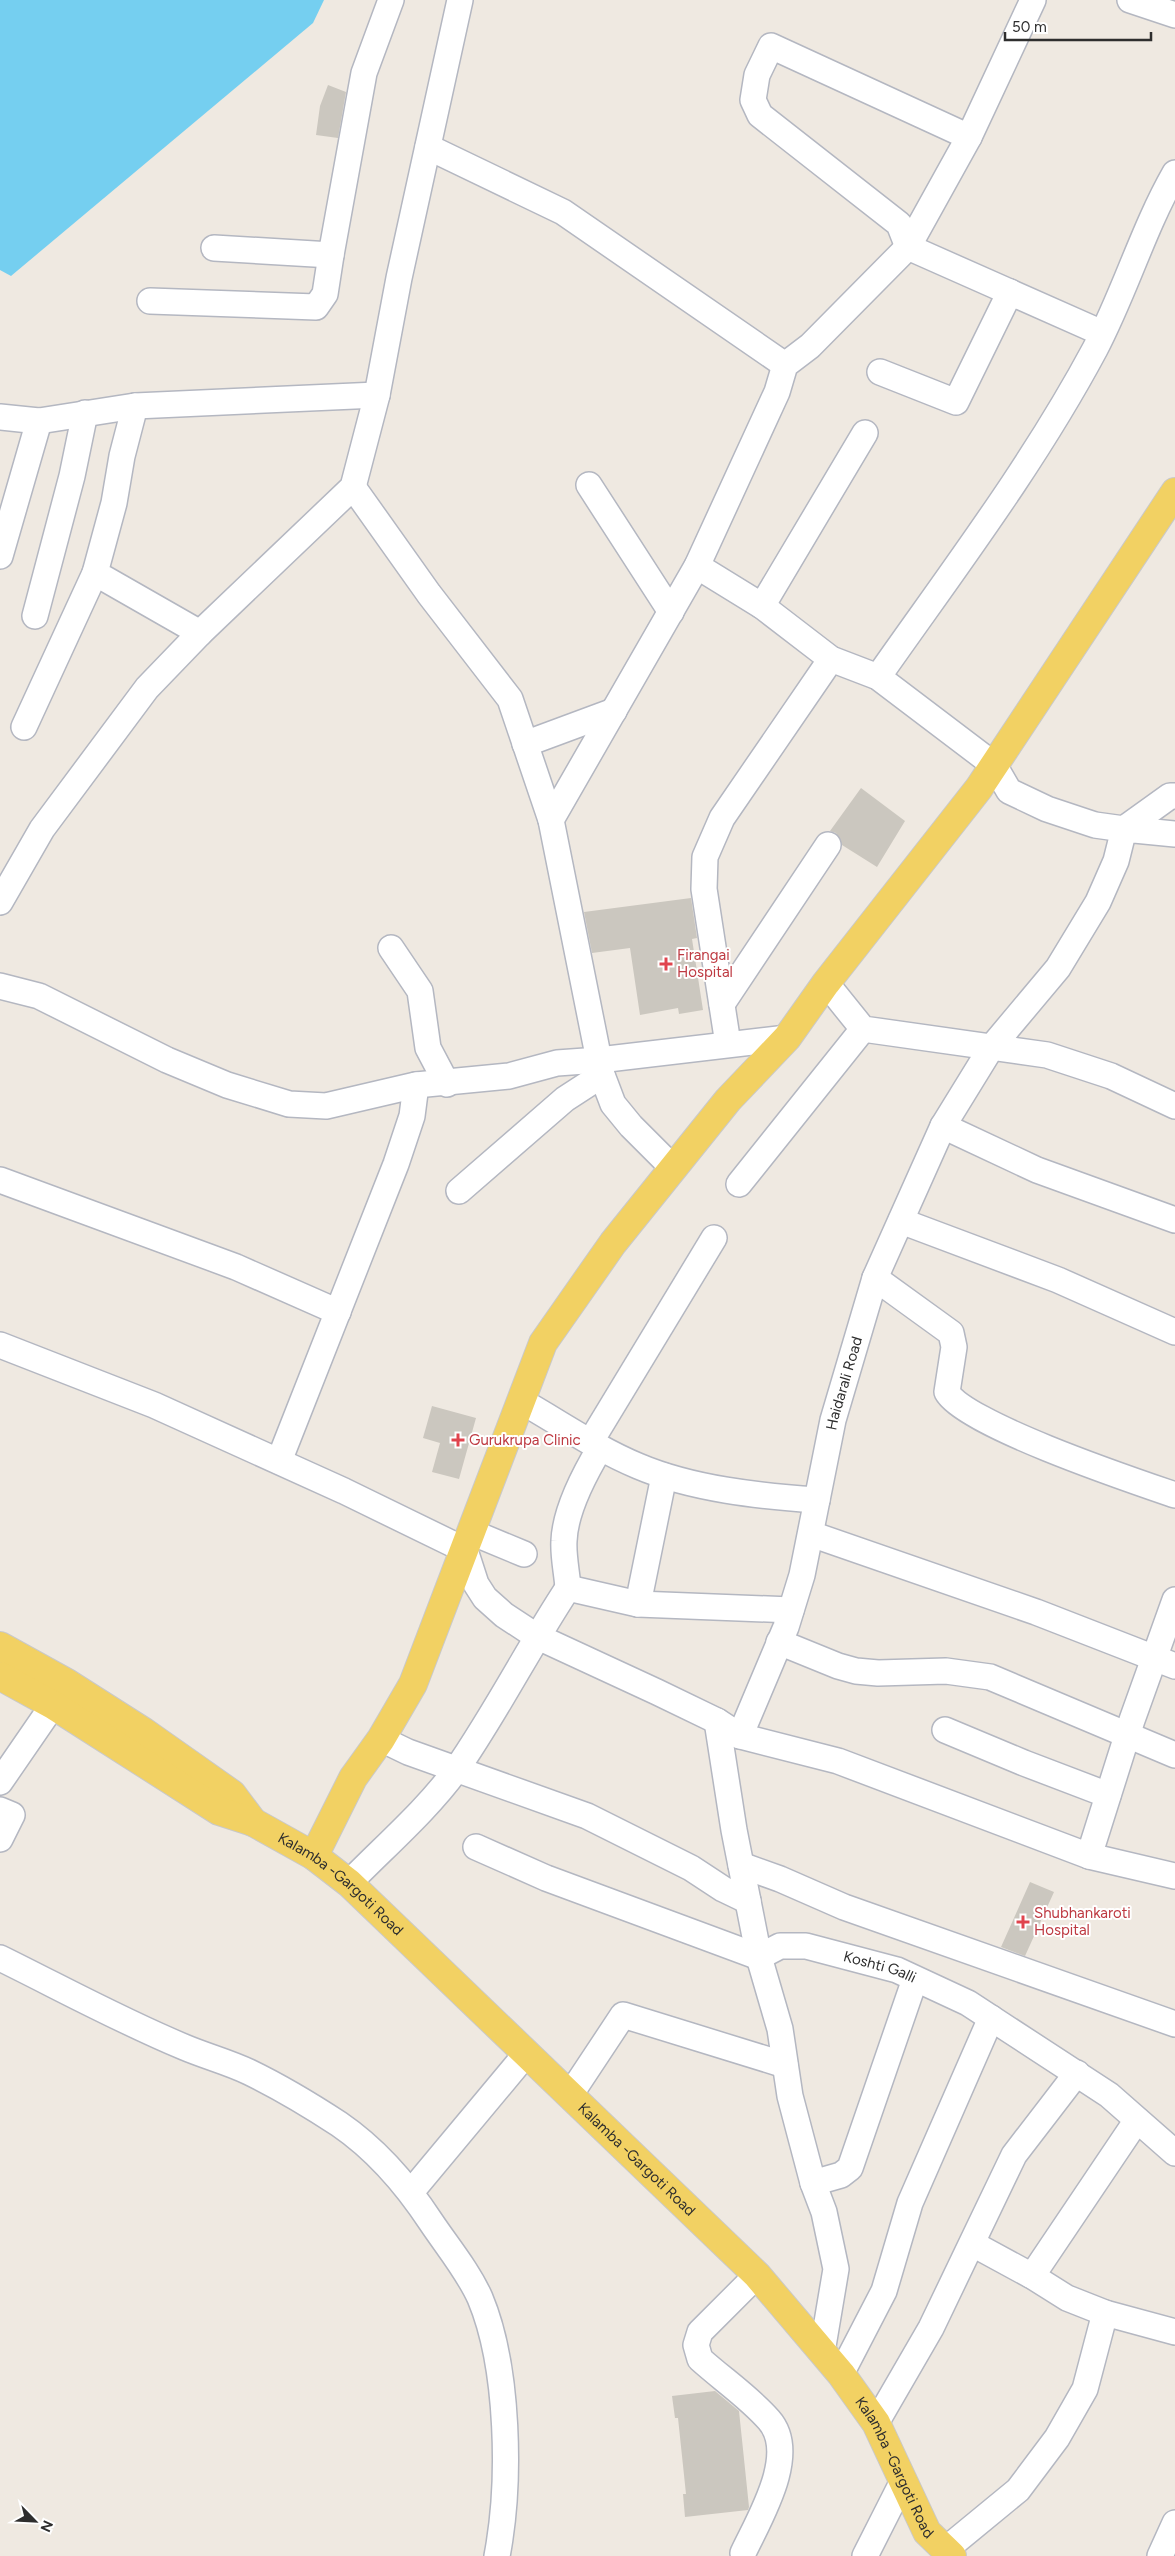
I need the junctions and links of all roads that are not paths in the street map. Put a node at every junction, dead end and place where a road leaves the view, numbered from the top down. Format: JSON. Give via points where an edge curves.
{"nodes":[{"id":1,"x":391,"y":0,"type":"edge"},
{"id":2,"x":460,"y":0,"type":"edge"},
{"id":3,"x":1033,"y":0,"type":"edge"},
{"id":4,"x":1130,"y":0,"type":"edge"},
{"id":5,"x":1175,"y":14,"type":"edge"},
{"id":6,"x":969,"y":137,"type":"junction"},
{"id":7,"x":428,"y":147,"type":"junction"},
{"id":8,"x":1175,"y":173,"type":"edge"},
{"id":9,"x":908,"y":247,"type":"junction"},
{"id":10,"x":214,"y":248,"type":"dead end"},
{"id":11,"x":331,"y":255,"type":"junction"},
{"id":12,"x":1010,"y":292,"type":"junction"},
{"id":13,"x":150,"y":301,"type":"dead end"},
{"id":14,"x":1102,"y":333,"type":"junction"},
{"id":15,"x":785,"y":365,"type":"junction"},
{"id":16,"x":880,"y":372,"type":"dead end"},
{"id":17,"x":377,"y":395,"type":"junction"},
{"id":18,"x":135,"y":406,"type":"junction"},
{"id":19,"x":85,"y":413,"type":"junction"},
{"id":20,"x":0,"y":417,"type":"edge"},
{"id":21,"x":39,"y":421,"type":"junction"},
{"id":22,"x":864,"y":434,"type":"dead end"},
{"id":23,"x":589,"y":485,"type":"dead end"},
{"id":24,"x":353,"y":487,"type":"junction"},
{"id":25,"x":1175,"y":492,"type":"edge"},
{"id":26,"x":0,"y":556,"type":"edge"},
{"id":27,"x":697,"y":566,"type":"junction"},
{"id":28,"x":95,"y":573,"type":"junction"},
{"id":29,"x":762,"y":606,"type":"junction"},
{"id":30,"x":671,"y":612,"type":"junction"},
{"id":31,"x":35,"y":616,"type":"dead end"},
{"id":32,"x":200,"y":633,"type":"junction"},
{"id":33,"x":832,"y":659,"type":"junction"},
{"id":34,"x":878,"y":677,"type":"junction"},
{"id":35,"x":614,"y":711,"type":"junction"},
{"id":36,"x":24,"y":727,"type":"dead end"},
{"id":37,"x":525,"y":744,"type":"junction"},
{"id":38,"x":994,"y":765,"type":"junction"},
{"id":39,"x":1175,"y":796,"type":"edge"},
{"id":40,"x":551,"y":820,"type":"junction"},
{"id":41,"x":1124,"y":829,"type":"junction"},
{"id":42,"x":1175,"y":834,"type":"edge"},
{"id":43,"x":828,"y":844,"type":"dead end"},
{"id":44,"x":0,"y":902,"type":"edge"},
{"id":45,"x":391,"y":948,"type":"dead end"},
{"id":46,"x":826,"y":983,"type":"junction"},
{"id":47,"x":0,"y":986,"type":"edge"},
{"id":48,"x":722,"y":1004,"type":"junction"},
{"id":49,"x":863,"y":1029,"type":"junction"},
{"id":50,"x":787,"y":1038,"type":"junction"},
{"id":51,"x":728,"y":1044,"type":"junction"},
{"id":52,"x":990,"y":1048,"type":"junction"},
{"id":53,"x":600,"y":1068,"type":"junction"},
{"id":54,"x":447,"y":1084,"type":"junction"},
{"id":55,"x":416,"y":1085,"type":"junction"},
{"id":56,"x":1175,"y":1106,"type":"edge"},
{"id":57,"x":944,"y":1126,"type":"junction"},
{"id":58,"x":673,"y":1168,"type":"junction"},
{"id":59,"x":0,"y":1180,"type":"edge"},
{"id":60,"x":739,"y":1184,"type":"dead end"},
{"id":61,"x":459,"y":1191,"type":"dead end"},
{"id":62,"x":1175,"y":1220,"type":"edge"},
{"id":63,"x":901,"y":1221,"type":"junction"},
{"id":64,"x":714,"y":1238,"type":"dead end"},
{"id":65,"x":875,"y":1278,"type":"junction"},
{"id":66,"x":338,"y":1312,"type":"junction"},
{"id":67,"x":1175,"y":1332,"type":"edge"},
{"id":68,"x":0,"y":1345,"type":"edge"},
{"id":69,"x":521,"y":1401,"type":"junction"},
{"id":70,"x":596,"y":1444,"type":"junction"},
{"id":71,"x":278,"y":1461,"type":"junction"},
{"id":72,"x":664,"y":1476,"type":"junction"},
{"id":73,"x":1175,"y":1495,"type":"edge"},
{"id":74,"x":817,"y":1500,"type":"junction"},
{"id":75,"x":811,"y":1534,"type":"junction"},
{"id":76,"x":468,"y":1542,"type":"junction"},
{"id":77,"x":524,"y":1554,"type":"dead end"},
{"id":78,"x":568,"y":1588,"type":"junction"},
{"id":79,"x":1175,"y":1600,"type":"edge"},
{"id":80,"x":638,"y":1604,"type":"junction"},
{"id":81,"x":791,"y":1610,"type":"junction"},
{"id":82,"x":536,"y":1636,"type":"junction"},
{"id":83,"x":779,"y":1642,"type":"junction"},
{"id":84,"x":0,"y":1646,"type":"edge"},
{"id":85,"x":1164,"y":1662,"type":"edge"},
{"id":86,"x":0,"y":1676,"type":"edge"},
{"id":87,"x":53,"y":1705,"type":"junction"},
{"id":88,"x":717,"y":1721,"type":"junction"},
{"id":89,"x":946,"y":1730,"type":"dead end"},
{"id":90,"x":1127,"y":1734,"type":"junction"},
{"id":91,"x":740,"y":1736,"type":"junction"},
{"id":92,"x":381,"y":1739,"type":"junction"},
{"id":93,"x":1175,"y":1755,"type":"edge"},
{"id":94,"x":456,"y":1770,"type":"junction"},
{"id":95,"x":0,"y":1782,"type":"edge"},
{"id":96,"x":1108,"y":1795,"type":"junction"},
{"id":97,"x":0,"y":1810,"type":"edge"},
{"id":98,"x":253,"y":1822,"type":"junction"},
{"id":99,"x":0,"y":1839,"type":"edge"},
{"id":100,"x":476,"y":1848,"type":"dead end"},
{"id":101,"x":314,"y":1856,"type":"junction"},
{"id":102,"x":1089,"y":1856,"type":"junction"},
{"id":103,"x":741,"y":1865,"type":"junction"},
{"id":104,"x":1175,"y":1876,"type":"edge"},
{"id":105,"x":349,"y":1883,"type":"junction"},
{"id":106,"x":748,"y":1901,"type":"junction"},
{"id":107,"x":759,"y":1957,"type":"junction"},
{"id":108,"x":0,"y":1958,"type":"edge"},
{"id":109,"x":915,"y":1978,"type":"junction"},
{"id":110,"x":991,"y":2018,"type":"junction"},
{"id":111,"x":1175,"y":2024,"type":"edge"},
{"id":112,"x":526,"y":2054,"type":"junction"},
{"id":113,"x":785,"y":2065,"type":"junction"},
{"id":114,"x":1077,"y":2073,"type":"junction"},
{"id":115,"x":570,"y":2096,"type":"junction"},
{"id":116,"x":1137,"y":2120,"type":"junction"},
{"id":117,"x":1175,"y":2153,"type":"edge"},
{"id":118,"x":813,"y":2183,"type":"junction"},
{"id":119,"x":411,"y":2192,"type":"junction"},
{"id":120,"x":973,"y":2244,"type":"junction"},
{"id":121,"x":756,"y":2275,"type":"junction"},
{"id":122,"x":1032,"y":2276,"type":"junction"},
{"id":123,"x":1105,"y":2312,"type":"junction"},
{"id":124,"x":1175,"y":2332,"type":"edge"},
{"id":125,"x":822,"y":2352,"type":"junction"},
{"id":126,"x":840,"y":2374,"type":"junction"},
{"id":127,"x":876,"y":2423,"type":"junction"},
{"id":128,"x":903,"y":2481,"type":"junction"},
{"id":129,"x":1175,"y":2522,"type":"edge"},
{"id":130,"x":948,"y":2553,"type":"edge"},
{"id":131,"x":745,"y":2555,"type":"edge"},
{"id":132,"x":497,"y":2556,"type":"edge"},
{"id":133,"x":865,"y":2556,"type":"edge"},
{"id":134,"x":1160,"y":2556,"type":"edge"}],
"edges":[{"from":1,"to":11,"type":"street","via":[[364,73]]},
{"from":2,"to":7,"type":"street"},
{"from":3,"to":6,"type":"street"},
{"from":4,"to":5,"type":"street"},
{"from":6,"to":9,"type":"street"},
{"from":6,"to":9,"type":"street","via":[[771,46],[757,75],[753,100],[760,115],[899,224]]},
{"from":7,"to":15,"type":"street","via":[[563,212]]},
{"from":7,"to":17,"type":"street"},
{"from":8,"to":14,"type":"street","via":[[1159,201]]},
{"from":9,"to":12,"type":"street"},
{"from":9,"to":15,"type":"street","via":[[810,346]]},
{"from":10,"to":11,"type":"street"},
{"from":11,"to":13,"type":"street","via":[[325,294],[316,307]]},
{"from":12,"to":14,"type":"street"},
{"from":12,"to":16,"type":"street","via":[[956,402]]},
{"from":14,"to":34,"type":"street","via":[[1046,436]]},
{"from":15,"to":27,"type":"street","via":[[777,392]]},
{"from":17,"to":18,"type":"street"},
{"from":17,"to":24,"type":"street"},
{"from":18,"to":19,"type":"street"},
{"from":18,"to":28,"type":"street"},
{"from":19,"to":21,"type":"street"},
{"from":19,"to":31,"type":"street"},
{"from":20,"to":21,"type":"street"},
{"from":21,"to":26,"type":"street"},
{"from":22,"to":29,"type":"street"},
{"from":23,"to":30,"type":"street"},
{"from":24,"to":32,"type":"street"},
{"from":24,"to":37,"type":"street","via":[[429,594],[510,699]]},
{"from":25,"to":38,"type":"main road"},
{"from":27,"to":29,"type":"street"},
{"from":27,"to":30,"type":"street"},
{"from":28,"to":32,"type":"street"},
{"from":28,"to":36,"type":"street"},
{"from":29,"to":33,"type":"street"},
{"from":30,"to":35,"type":"street"},
{"from":32,"to":44,"type":"street","via":[[147,688],[42,829]]},
{"from":33,"to":34,"type":"street"},
{"from":33,"to":48,"type":"street","via":[[722,818],[705,857],[704,888]]},
{"from":34,"to":38,"type":"street"},
{"from":35,"to":37,"type":"street"},
{"from":35,"to":40,"type":"street"},
{"from":37,"to":40,"type":"street"},
{"from":38,"to":41,"type":"street","via":[[1008,791],[1096,826]]},
{"from":38,"to":46,"type":"main road"},
{"from":39,"to":41,"type":"street","via":[[1170,796]]},
{"from":40,"to":53,"type":"street"},
{"from":41,"to":42,"type":"street"},
{"from":41,"to":52,"type":"street","name":"Haidarali Road","via":[[1116,861],[1098,902],[1058,968]]},
{"from":43,"to":48,"type":"street"},
{"from":45,"to":54,"type":"street","via":[[420,991],[428,1048]]},
{"from":46,"to":49,"type":"street"},
{"from":46,"to":50,"type":"main road"},
{"from":47,"to":55,"type":"street","via":[[39,996],[226,1086],[289,1104],[326,1106]]},
{"from":48,"to":51,"type":"street"},
{"from":49,"to":52,"type":"street"},
{"from":49,"to":60,"type":"street"},
{"from":50,"to":51,"type":"street"},
{"from":50,"to":58,"type":"main road","via":[[728,1100]]},
{"from":51,"to":53,"type":"street"},
{"from":52,"to":56,"type":"street","via":[[1047,1056],[1111,1076]]},
{"from":52,"to":57,"type":"street","name":"Haidarali Road"},
{"from":53,"to":54,"type":"street","via":[[557,1062],[510,1076]]},
{"from":53,"to":58,"type":"street","via":[[613,1104]]},
{"from":53,"to":61,"type":"street"},
{"from":54,"to":55,"type":"street"},
{"from":55,"to":66,"type":"street","via":[[412,1116],[396,1164]]},
{"from":57,"to":62,"type":"street","via":[[1037,1170]]},
{"from":57,"to":63,"type":"street","name":"Haidarali Road"},
{"from":58,"to":69,"type":"main road","via":[[613,1243],[543,1343]]},
{"from":59,"to":66,"type":"street","via":[[236,1266]]},
{"from":63,"to":65,"type":"street","name":"Haidarali Road"},
{"from":63,"to":67,"type":"street","via":[[1058,1280]]},
{"from":64,"to":70,"type":"street"},
{"from":65,"to":73,"type":"street","via":[[951,1332],[954,1347],[947,1392],[956,1404],[1020,1437]]},
{"from":65,"to":74,"type":"street","name":"Haidarali Road","via":[[833,1420]]},
{"from":66,"to":71,"type":"street"},
{"from":68,"to":71,"type":"street","via":[[154,1405]]},
{"from":69,"to":70,"type":"street"},
{"from":69,"to":76,"type":"main road"},
{"from":70,"to":72,"type":"street"},
{"from":70,"to":78,"type":"street","via":[[571,1511],[564,1541]]},
{"from":71,"to":76,"type":"street"},
{"from":72,"to":74,"type":"street","via":[[760,1496]]},
{"from":72,"to":80,"type":"street"},
{"from":74,"to":75,"type":"street","name":"Haidarali Road"},
{"from":75,"to":81,"type":"street","name":"Haidarali Road"},
{"from":75,"to":85,"type":"street","via":[[991,1596]]},
{"from":76,"to":77,"type":"street"},
{"from":76,"to":82,"type":"street","via":[[476,1584],[485,1598]]},
{"from":76,"to":92,"type":"main road","via":[[413,1684]]},
{"from":78,"to":80,"type":"street"},
{"from":78,"to":82,"type":"street"},
{"from":79,"to":85,"type":"street"},
{"from":80,"to":81,"type":"street"},
{"from":81,"to":83,"type":"street","name":"Haidarali Road"},
{"from":82,"to":88,"type":"street"},
{"from":82,"to":94,"type":"street","via":[[511,1683]]},
{"from":83,"to":90,"type":"street","via":[[856,1671],[946,1671],[990,1677]]},
{"from":83,"to":91,"type":"street","name":"Haidarali Road"},
{"from":84,"to":98,"type":"main road","name":"Kalamba -Gargoti Road","via":[[67,1683],[152,1737],[232,1794]]},
{"from":85,"to":90,"type":"street"},
{"from":86,"to":87,"type":"main road","name":"Kalamba -Gargoti Road"},
{"from":87,"to":95,"type":"street"},
{"from":87,"to":98,"type":"main road","name":"Kalamba -Gargoti Road","via":[[219,1811]]},
{"from":88,"to":91,"type":"street"},
{"from":88,"to":103,"type":"street"},
{"from":89,"to":96,"type":"street"},
{"from":90,"to":93,"type":"street"},
{"from":90,"to":96,"type":"street"},
{"from":91,"to":102,"type":"street","via":[[838,1761]]},
{"from":92,"to":94,"type":"street"},
{"from":92,"to":101,"type":"main road","via":[[353,1778]]},
{"from":94,"to":105,"type":"street"},
{"from":94,"to":106,"type":"street","via":[[587,1816],[691,1868]]},
{"from":96,"to":102,"type":"street"},
{"from":97,"to":99,"type":"street","via":[[12,1815]]},
{"from":98,"to":101,"type":"main road","name":"Kalamba -Gargoti Road"},
{"from":100,"to":107,"type":"street","via":[[546,1878]]},
{"from":101,"to":105,"type":"main road","name":"Kalamba -Gargoti Road"},
{"from":102,"to":104,"type":"street"},
{"from":103,"to":106,"type":"street"},
{"from":103,"to":111,"type":"street","via":[[844,1907]]},
{"from":105,"to":112,"type":"main road","name":"Kalamba -Gargoti Road"},
{"from":106,"to":107,"type":"street"},
{"from":107,"to":109,"type":"street","name":"Koshti Galli","via":[[780,1946],[806,1946],[897,1970]]},
{"from":107,"to":113,"type":"street","via":[[780,2029]]},
{"from":108,"to":119,"type":"street","via":[[184,2047],[248,2071],[292,2095],[348,2131],[383,2160]]},
{"from":109,"to":110,"type":"street","name":"Koshti Galli","via":[[968,2003]]},
{"from":109,"to":118,"type":"street","via":[[850,2168],[841,2175]]},
{"from":110,"to":114,"type":"street","name":"Koshti Galli"},
{"from":110,"to":126,"type":"street","via":[[910,2203],[884,2291]]},
{"from":112,"to":115,"type":"main road","name":"Kalamba -Gargoti Road"},
{"from":112,"to":119,"type":"street"},
{"from":113,"to":115,"type":"street","via":[[623,2015]]},
{"from":113,"to":118,"type":"street"},
{"from":114,"to":116,"type":"street","name":"Koshti Galli"},
{"from":114,"to":120,"type":"street","via":[[1014,2155]]},
{"from":115,"to":121,"type":"main road","name":"Kalamba -Gargoti Road"},
{"from":116,"to":117,"type":"street","name":"Koshti Galli"},
{"from":116,"to":122,"type":"street"},
{"from":118,"to":125,"type":"street","via":[[824,2212],[836,2269]]},
{"from":119,"to":132,"type":"street","via":[[480,2298],[497,2363],[505,2431],[505,2483]]},
{"from":120,"to":122,"type":"street"},
{"from":120,"to":127,"type":"street","via":[[931,2328]]},
{"from":121,"to":125,"type":"main road","name":"Kalamba -Gargoti Road"},
{"from":121,"to":131,"type":"street","via":[[700,2332],[696,2345],[700,2359],[770,2421],[781,2448],[779,2469]]},
{"from":122,"to":123,"type":"street","via":[[1067,2298]]},
{"from":123,"to":124,"type":"street"},
{"from":123,"to":130,"type":"street","via":[[1085,2389],[1057,2438],[1018,2490]]},
{"from":125,"to":126,"type":"main road","name":"Kalamba -Gargoti Road"},
{"from":126,"to":127,"type":"main road","name":"Kalamba -Gargoti Road"},
{"from":127,"to":128,"type":"main road","name":"Kalamba -Gargoti Road"},
{"from":128,"to":130,"type":"main road","name":"Kalamba -Gargoti Road","via":[[927,2532]]},
{"from":128,"to":133,"type":"street"},
{"from":129,"to":134,"type":"street"}]}
